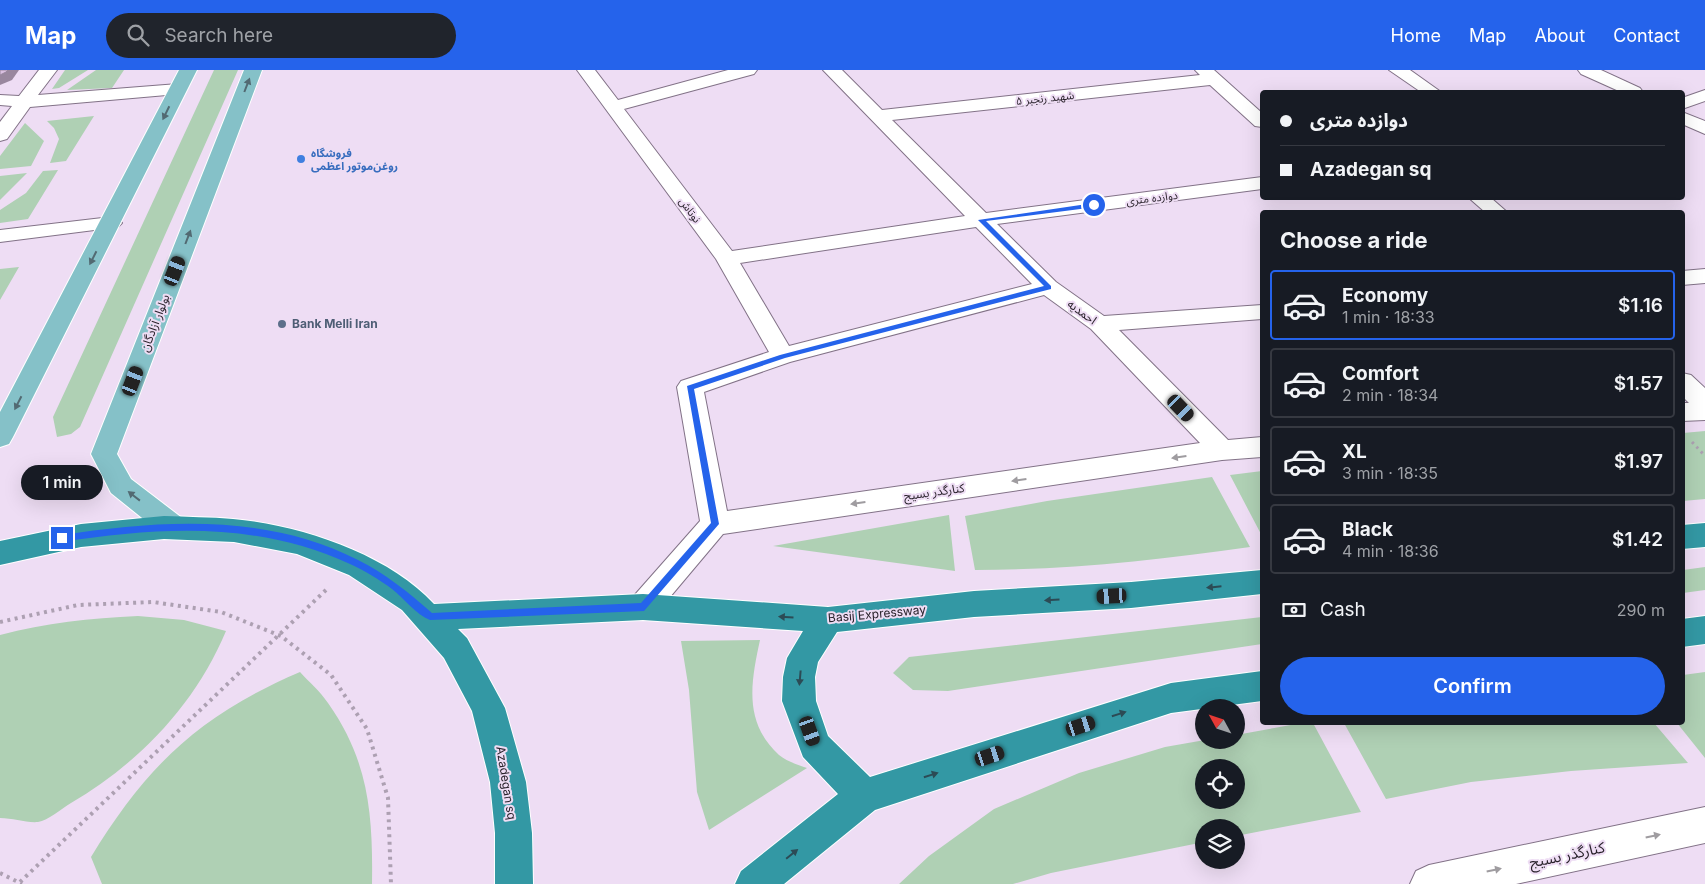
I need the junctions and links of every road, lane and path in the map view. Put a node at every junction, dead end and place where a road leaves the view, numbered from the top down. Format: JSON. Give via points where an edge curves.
{"nodes":[{"id":1,"x":48,"y":70,"type":"edge"},
{"id":2,"x":253,"y":70,"type":"edge"},
{"id":3,"x":586,"y":70,"type":"edge"},
{"id":4,"x":748,"y":70,"type":"edge"},
{"id":5,"x":832,"y":70,"type":"edge"},
{"id":6,"x":1398,"y":70,"type":"edge"},
{"id":7,"x":1587,"y":70,"type":"edge"},
{"id":8,"x":1209,"y":75,"type":"edge"},
{"id":9,"x":183,"y":79,"type":"edge"},
{"id":10,"x":1429,"y":90,"type":"edge"},
{"id":11,"x":1630,"y":90,"type":"edge"},
{"id":12,"x":1705,"y":95,"type":"edge"},
{"id":13,"x":0,"y":100,"type":"edge"},
{"id":14,"x":24,"y":102,"type":"junction"},
{"id":15,"x":1685,"y":103,"type":"edge"},
{"id":16,"x":612,"y":106,"type":"junction"},
{"id":17,"x":0,"y":110,"type":"edge"},
{"id":18,"x":877,"y":116,"type":"junction"},
{"id":19,"x":1685,"y":118,"type":"edge"},
{"id":20,"x":1260,"y":120,"type":"edge"},
{"id":21,"x":1705,"y":128,"type":"edge"},
{"id":22,"x":0,"y":136,"type":"edge"},
{"id":23,"x":1260,"y":183,"type":"edge"},
{"id":24,"x":1482,"y":200,"type":"edge"},
{"id":25,"x":1494,"y":210,"type":"edge"},
{"id":26,"x":981,"y":220,"type":"junction"},
{"id":27,"x":111,"y":223,"type":"junction"},
{"id":28,"x":0,"y":236,"type":"edge"},
{"id":29,"x":726,"y":258,"type":"junction"},
{"id":30,"x":1705,"y":276,"type":"edge"},
{"id":31,"x":1685,"y":278,"type":"edge"},
{"id":32,"x":1048,"y":287,"type":"junction"},
{"id":33,"x":1260,"y":312,"type":"edge"},
{"id":34,"x":1099,"y":324,"type":"junction"},
{"id":35,"x":783,"y":356,"type":"junction"},
{"id":36,"x":1685,"y":384,"type":"edge"},
{"id":37,"x":1705,"y":402,"type":"edge"},
{"id":38,"x":1705,"y":411,"type":"edge"},
{"id":39,"x":1685,"y":412,"type":"edge"},
{"id":40,"x":0,"y":437,"type":"edge"},
{"id":41,"x":1260,"y":447,"type":"edge"},
{"id":42,"x":1222,"y":450,"type":"junction"},
{"id":43,"x":715,"y":524,"type":"junction"},
{"id":44,"x":172,"y":526,"type":"junction"},
{"id":45,"x":1705,"y":535,"type":"edge"},
{"id":46,"x":1685,"y":537,"type":"edge"},
{"id":47,"x":0,"y":553,"type":"edge"},
{"id":48,"x":355,"y":562,"type":"junction"},
{"id":49,"x":1260,"y":582,"type":"edge"},
{"id":50,"x":644,"y":607,"type":"junction"},
{"id":51,"x":430,"y":616,"type":"junction"},
{"id":52,"x":828,"y":620,"type":"junction"},
{"id":53,"x":0,"y":622,"type":"edge"},
{"id":54,"x":1705,"y":630,"type":"edge"},
{"id":55,"x":1685,"y":633,"type":"edge"},
{"id":56,"x":279,"y":634,"type":"junction"},
{"id":57,"x":1260,"y":686,"type":"edge"},
{"id":58,"x":864,"y":796,"type":"junction"},
{"id":59,"x":1705,"y":825,"type":"edge"},
{"id":60,"x":0,"y":873,"type":"edge"},
{"id":61,"x":21,"y":883,"type":"edge"},
{"id":62,"x":391,"y":884,"type":"edge"},
{"id":63,"x":514,"y":884,"type":"edge"},
{"id":64,"x":754,"y":884,"type":"edge"},
{"id":65,"x":1430,"y":884,"type":"edge"}],
"edges":[{"from":1,"to":14,"type":"street"},
{"from":44,"to":2,"type":"main road","name":"بولوار آزادگان","one_way":true,"via":[[121,486],[104,454]]},
{"from":3,"to":16,"type":"street","name":"نوتاش"},
{"from":4,"to":16,"type":"street"},
{"from":5,"to":18,"type":"street","name":"احمدیه"},
{"from":6,"to":10,"type":"street"},
{"from":7,"to":11,"type":"street"},
{"from":8,"to":18,"type":"street","name":"شهید رنجبر ۵"},
{"from":8,"to":20,"type":"street"},
{"from":9,"to":14,"type":"street"},
{"from":9,"to":27,"type":"main road","one_way":true},
{"from":12,"to":15,"type":"street"},
{"from":13,"to":14,"type":"street"},
{"from":14,"to":17,"type":"street"},
{"from":14,"to":22,"type":"street"},
{"from":16,"to":29,"type":"street","name":"نوتاش"},
{"from":18,"to":26,"type":"street","name":"احمدیه"},
{"from":19,"to":21,"type":"street"},
{"from":23,"to":26,"type":"street","name":"دوازده متری"},
{"from":24,"to":25,"type":"street"},
{"from":26,"to":29,"type":"street","name":"دوازده متری"},
{"from":26,"to":32,"type":"street","name":"احمدیه"},
{"from":27,"to":28,"type":"street"},
{"from":27,"to":40,"type":"main road","one_way":true},
{"from":29,"to":35,"type":"street","name":"نوتاش"},
{"from":30,"to":31,"type":"street"},
{"from":32,"to":34,"type":"street","name":"احمدیه"},
{"from":32,"to":35,"type":"street"},
{"from":33,"to":34,"type":"street"},
{"from":34,"to":42,"type":"street","name":"احمدیه"},
{"from":35,"to":43,"type":"street","via":[[690,388]]},
{"from":36,"to":37,"type":"street"},
{"from":38,"to":39,"type":"street"},
{"from":41,"to":42,"type":"street","name":"کنارگذر بسیج"},
{"from":42,"to":43,"type":"street","name":"کنارگذر بسیج","one_way":true},
{"from":43,"to":50,"type":"street"},
{"from":44,"to":47,"type":"highway","name":"Azadegan sq","via":[[62,538]]},
{"from":44,"to":48,"type":"highway","name":"Azadegan sq","via":[[270,534],[314,545]]},
{"from":45,"to":46,"type":"highway"},
{"from":48,"to":51,"type":"highway","name":"Azadegan sq","via":[[395,586]]},
{"from":48,"to":56,"type":"path"},
{"from":49,"to":52,"type":"highway","name":"Basij Expressway","one_way":true,"via":[[1131,595],[974,604]]},
{"from":50,"to":51,"type":"highway","name":"Basij Expressway"},
{"from":52,"to":50,"type":"highway","name":"Basij Expressway","one_way":true},
{"from":51,"to":63,"type":"highway","name":"Azadegan sq","via":[[460,654],[485,698],[503,751],[513,812]]},
{"from":52,"to":58,"type":"highway","one_way":true,"via":[[803,658],[799,701],[815,746]]},
{"from":53,"to":56,"type":"path","via":[[64,608],[160,603],[203,608],[243,618]]},
{"from":54,"to":55,"type":"highway"},
{"from":56,"to":61,"type":"path"},
{"from":56,"to":62,"type":"path","via":[[311,655],[339,682],[361,714],[378,753],[389,798],[393,848]]},
{"from":58,"to":57,"type":"highway","one_way":true,"via":[[1171,698]]},
{"from":64,"to":58,"type":"highway","one_way":true},
{"from":65,"to":59,"type":"street","name":"کنارگذر بسیج","one_way":true},
{"from":60,"to":61,"type":"path"}]}
